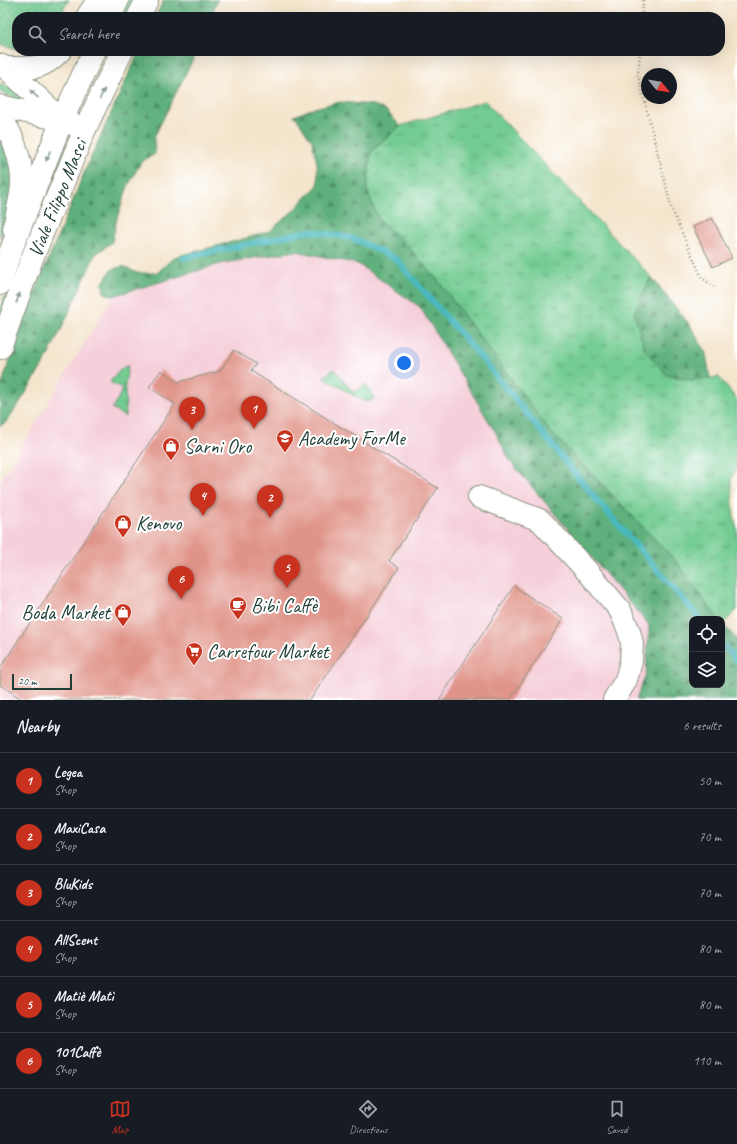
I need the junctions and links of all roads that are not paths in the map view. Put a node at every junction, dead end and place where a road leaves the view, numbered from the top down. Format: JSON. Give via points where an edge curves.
{"nodes":[{"id":1,"x":98,"y":0,"type":"edge"},
{"id":2,"x":118,"y":0,"type":"edge"},
{"id":3,"x":147,"y":0,"type":"edge"},
{"id":4,"x":90,"y":12,"type":"edge"},
{"id":5,"x":112,"y":12,"type":"edge"},
{"id":6,"x":141,"y":12,"type":"edge"},
{"id":7,"x":55,"y":56,"type":"edge"},
{"id":8,"x":92,"y":56,"type":"edge"},
{"id":9,"x":120,"y":56,"type":"edge"},
{"id":10,"x":3,"y":67,"type":"edge"},
{"id":11,"x":0,"y":106,"type":"edge"},
{"id":12,"x":0,"y":118,"type":"edge"},
{"id":13,"x":62,"y":120,"type":"junction"},
{"id":14,"x":85,"y":129,"type":"junction"},
{"id":15,"x":10,"y":255,"type":"junction"},
{"id":16,"x":0,"y":284,"type":"edge"},
{"id":17,"x":0,"y":348,"type":"edge"},
{"id":18,"x":479,"y":497,"type":"dead end"},
{"id":19,"x":614,"y":700,"type":"edge"}],
"edges":[{"from":1,"to":4,"type":"street"},
{"from":2,"to":5,"type":"street"},
{"from":3,"to":6,"type":"street"},
{"from":7,"to":10,"type":"street","via":[[44,65],[34,68]]},
{"from":8,"to":13,"type":"street","name":"Viale Filippo Masci"},
{"from":14,"to":9,"type":"street","name":"Viale Filippo Masci","one_way":true},
{"from":13,"to":10,"type":"street","one_way":true},
{"from":11,"to":13,"type":"street"},
{"from":12,"to":15,"type":"street","via":[[17,151],[22,182]]},
{"from":13,"to":14,"type":"street"},
{"from":13,"to":15,"type":"street","name":"Viale Filippo Masci","one_way":true},
{"from":17,"to":14,"type":"street","name":"Viale Filippo Masci","one_way":true,"via":[[31,262]]},
{"from":15,"to":16,"type":"street","name":"Viale Filippo Masci"},
{"from":18,"to":19,"type":"street","via":[[540,520],[620,610],[630,631],[632,661],[626,680]]}]}
